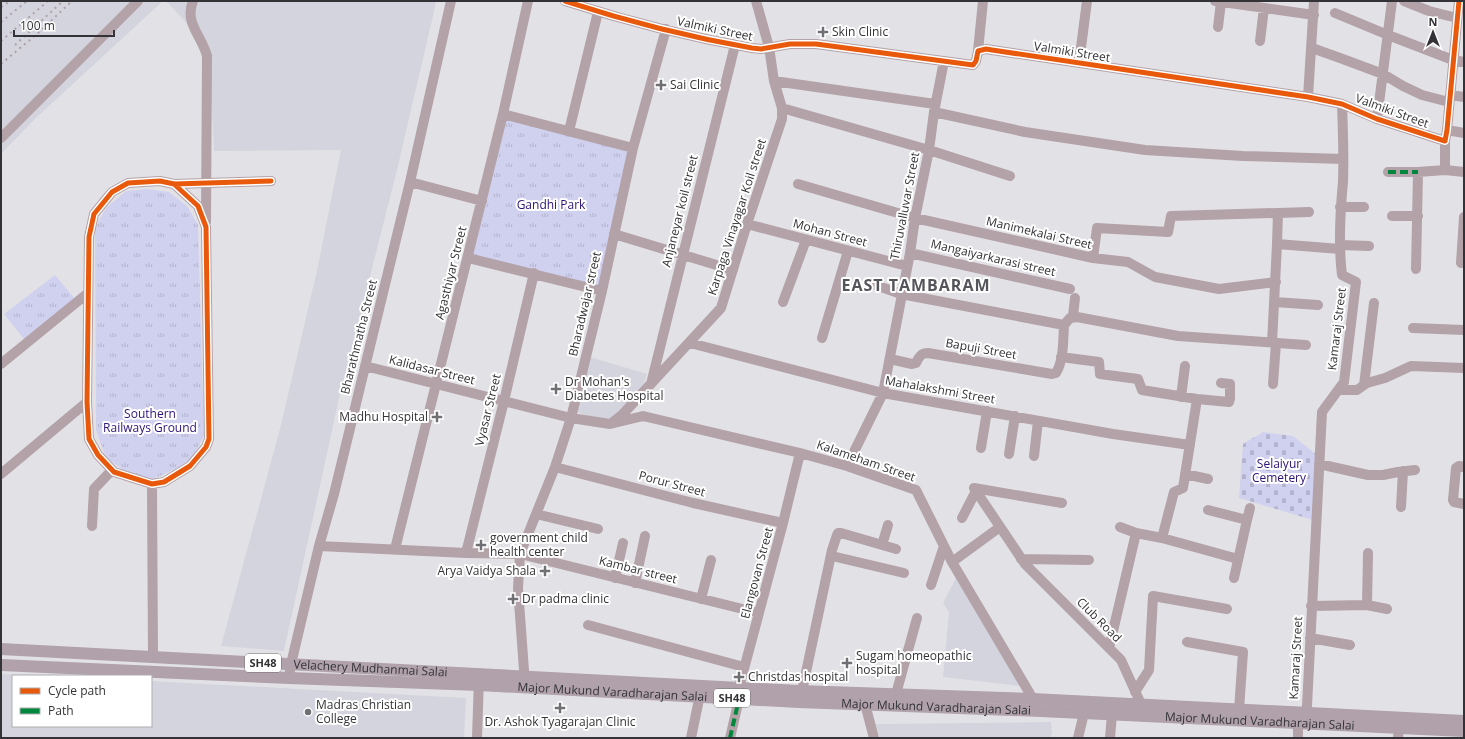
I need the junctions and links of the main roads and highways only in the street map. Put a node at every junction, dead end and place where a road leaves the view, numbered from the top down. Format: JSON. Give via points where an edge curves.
{"nodes":[{"id":1,"x":1,"y":648,"type":"edge"},
{"id":2,"x":1,"y":665,"type":"edge"},
{"id":3,"x":479,"y":679,"type":"junction"},
{"id":4,"x":524,"y":682,"type":"joint"},
{"id":5,"x":738,"y":695,"type":"junction"},
{"id":6,"x":864,"y":699,"type":"junction"},
{"id":7,"x":1302,"y":719,"type":"junction"},
{"id":8,"x":1464,"y":721,"type":"edge"},
{"id":9,"x":1464,"y":732,"type":"edge"},
{"id":10,"x":1398,"y":733,"type":"edge"}],
"edges":[{"from":1,"to":3,"type":"main road","name":"Velachery Mudhanmai Salai","number":"SH48","via":[[291,664]]},
{"from":2,"to":3,"type":"main road","number":"SH48","via":[[289,678]]},
{"from":3,"to":4,"type":"main road","name":"Velachery Mudhanmai Salai","number":"SH48"},
{"from":4,"to":5,"type":"main road","name":"Major Mukund Varadharajan Salai","number":"SH48"},
{"from":5,"to":6,"type":"main road","name":"Major Mukund Varadharajan Salai","number":"SH48"},
{"from":5,"to":6,"type":"main road","name":"Major Mukund Varadharajan Salai","number":"SH48","via":[[802,691]]},
{"from":6,"to":7,"type":"main road","name":"Major Mukund Varadharajan Salai","number":"SH48","via":[[1084,713]]},
{"from":6,"to":7,"type":"main road","name":"Major Mukund Varadharajan Salai","number":"SH48","via":[[896,694],[1033,699],[1240,710]]},
{"from":7,"to":8,"type":"main road","name":"Major Mukund Varadharajan Salai","number":"SH48"},
{"from":7,"to":10,"type":"main road","name":"Major Mukund Varadharajan Salai","number":"SH48"},
{"from":9,"to":10,"type":"main road","name":"Major Mukund Varadharajan Salai","number":"SH48"}]}
